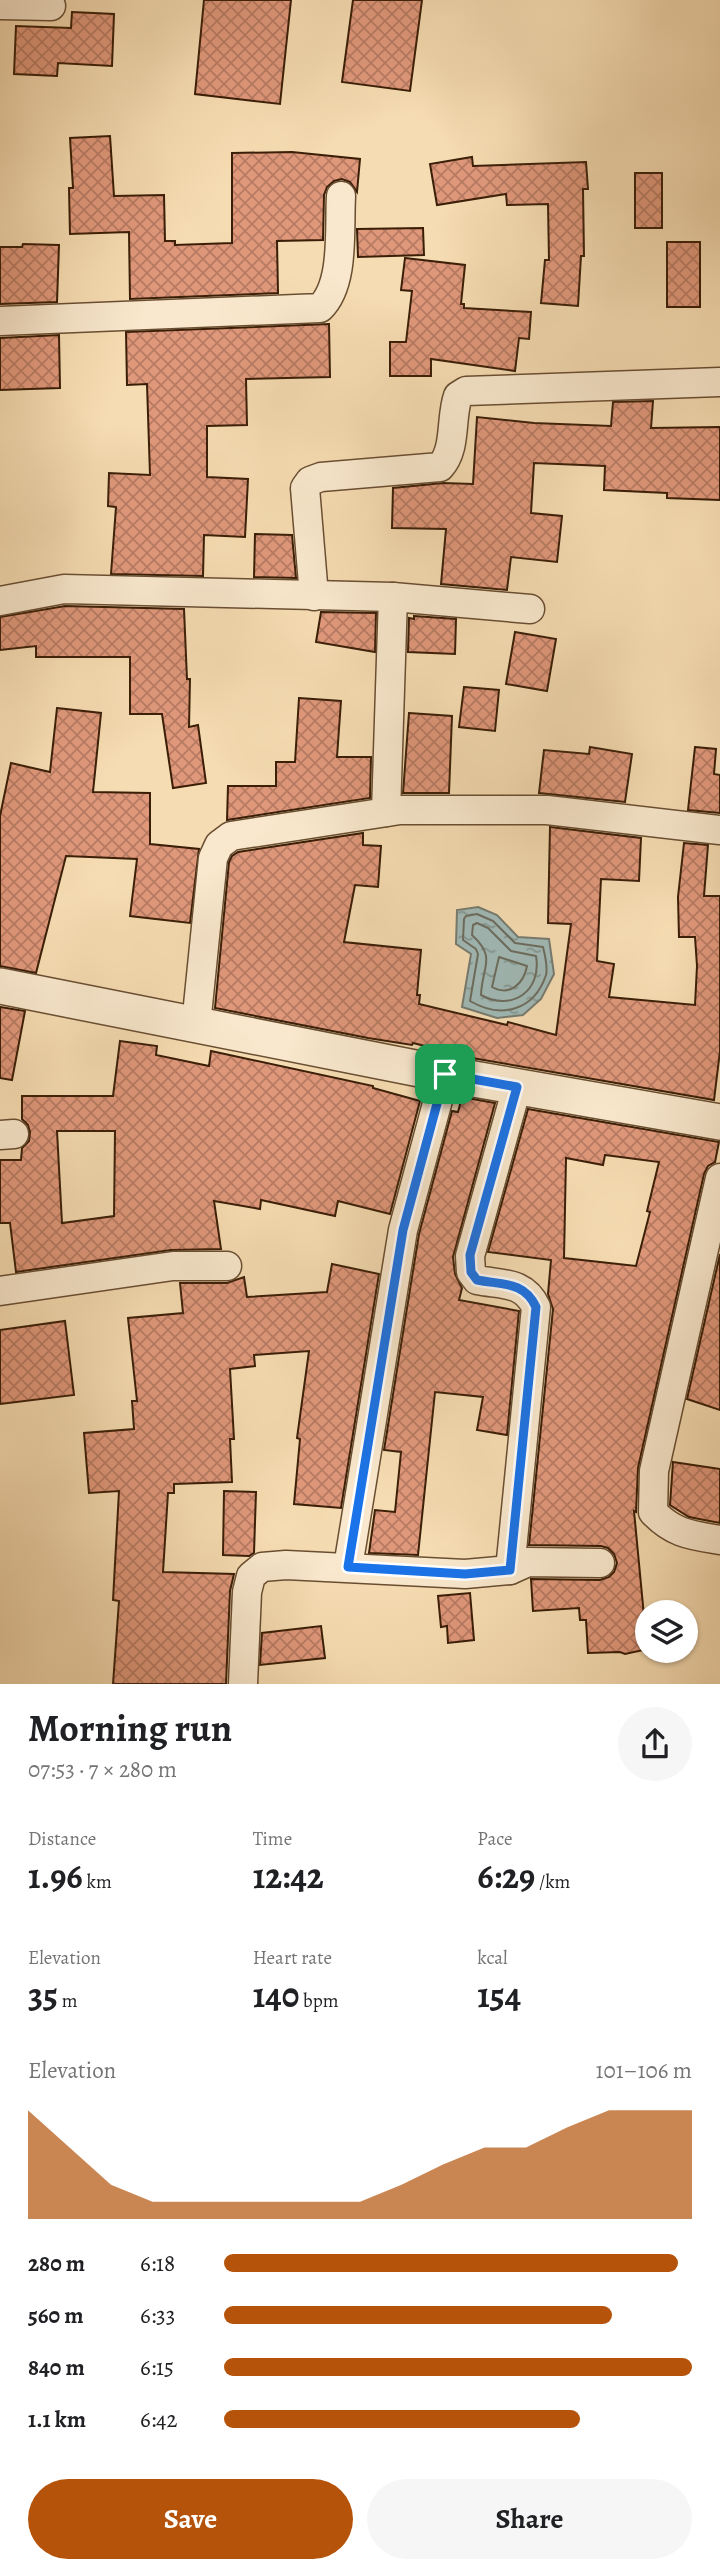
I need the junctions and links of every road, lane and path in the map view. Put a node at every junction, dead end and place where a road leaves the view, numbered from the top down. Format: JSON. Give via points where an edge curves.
{"nodes":[{"id":1,"x":0,"y":5,"type":"edge"},
{"id":2,"x":51,"y":6,"type":"dead end"},
{"id":3,"x":341,"y":196,"type":"dead end"},
{"id":4,"x":0,"y":321,"type":"edge"},
{"id":5,"x":720,"y":382,"type":"edge"},
{"id":6,"x":314,"y":596,"type":"junction"},
{"id":7,"x":393,"y":597,"type":"junction"},
{"id":8,"x":0,"y":601,"type":"edge"},
{"id":9,"x":530,"y":609,"type":"dead end"},
{"id":10,"x":386,"y":812,"type":"junction"},
{"id":11,"x":720,"y":830,"type":"edge"},
{"id":12,"x":0,"y":986,"type":"edge"},
{"id":13,"x":196,"y":1025,"type":"junction"},
{"id":14,"x":445,"y":1074,"type":"junction"},
{"id":15,"x":517,"y":1087,"type":"junction"},
{"id":16,"x":720,"y":1122,"type":"edge"},
{"id":17,"x":720,"y":1178,"type":"edge"},
{"id":18,"x":227,"y":1266,"type":"dead end"},
{"id":19,"x":0,"y":1292,"type":"edge"},
{"id":20,"x":720,"y":1540,"type":"edge"},
{"id":21,"x":600,"y":1563,"type":"dead end"},
{"id":22,"x":348,"y":1567,"type":"junction"},
{"id":23,"x":510,"y":1570,"type":"junction"},
{"id":24,"x":243,"y":1684,"type":"edge"}],
"edges":[{"from":1,"to":2,"type":"street"},
{"from":3,"to":4,"type":"street","via":[[336,283],[320,308]]},
{"from":5,"to":6,"type":"street","via":[[466,391],[458,396],[447,460],[440,467],[310,481],[305,488]]},
{"from":6,"to":7,"type":"street"},
{"from":6,"to":8,"type":"street","via":[[64,589]]},
{"from":7,"to":9,"type":"street"},
{"from":7,"to":10,"type":"street"},
{"from":10,"to":11,"type":"street","via":[[547,810]]},
{"from":10,"to":13,"type":"street","via":[[231,836],[219,845],[213,858]]},
{"from":12,"to":13,"type":"street"},
{"from":13,"to":14,"type":"street"},
{"from":14,"to":15,"type":"street"},
{"from":14,"to":22,"type":"street","via":[[403,1230]]},
{"from":15,"to":16,"type":"street"},
{"from":15,"to":23,"type":"street","via":[[470,1255],[471,1272],[477,1280],[519,1287],[530,1294],[536,1307]]},
{"from":17,"to":20,"type":"street","via":[[652,1493],[653,1512],[667,1526]]},
{"from":18,"to":19,"type":"street","via":[[173,1266]]},
{"from":21,"to":23,"type":"street","via":[[528,1562]]},
{"from":22,"to":23,"type":"street","via":[[465,1574]]},
{"from":22,"to":24,"type":"street","via":[[262,1567],[251,1576]]}]}
